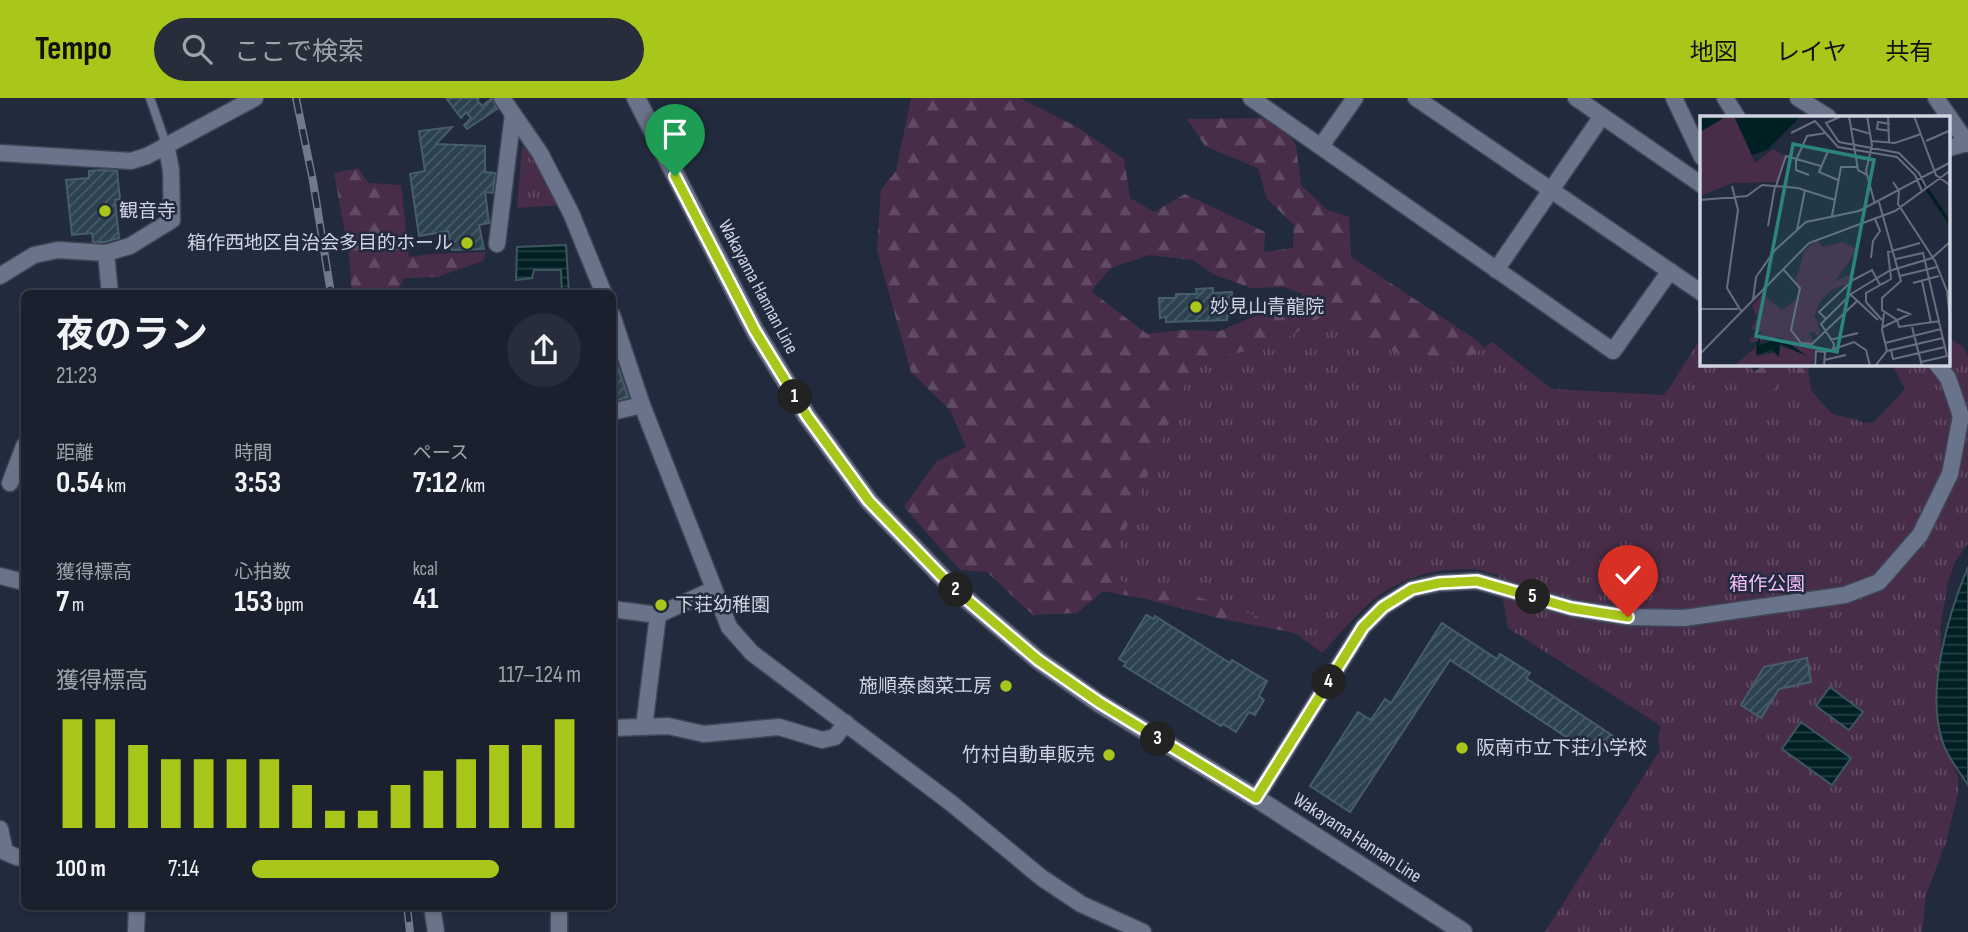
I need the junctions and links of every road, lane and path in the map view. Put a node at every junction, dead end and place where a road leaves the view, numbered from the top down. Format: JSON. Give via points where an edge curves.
{"nodes":[{"id":1,"x":150,"y":98,"type":"edge"},
{"id":2,"x":256,"y":98,"type":"edge"},
{"id":3,"x":502,"y":98,"type":"edge"},
{"id":4,"x":636,"y":98,"type":"edge"},
{"id":5,"x":1251,"y":98,"type":"edge"},
{"id":6,"x":1355,"y":98,"type":"edge"},
{"id":7,"x":1416,"y":98,"type":"edge"},
{"id":8,"x":1576,"y":98,"type":"edge"},
{"id":9,"x":1674,"y":98,"type":"edge"},
{"id":10,"x":1725,"y":98,"type":"edge"},
{"id":11,"x":1798,"y":98,"type":"edge"},
{"id":12,"x":1936,"y":98,"type":"edge"},
{"id":13,"x":513,"y":114,"type":"junction"},
{"id":14,"x":1602,"y":116,"type":"junction"},
{"id":15,"x":1736,"y":116,"type":"edge"},
{"id":16,"x":1826,"y":116,"type":"edge"},
{"id":17,"x":1949,"y":116,"type":"edge"},
{"id":18,"x":1951,"y":119,"type":"edge"},
{"id":19,"x":1968,"y":143,"type":"edge"},
{"id":20,"x":166,"y":144,"type":"junction"},
{"id":21,"x":1321,"y":146,"type":"junction"},
{"id":22,"x":1951,"y":147,"type":"edge"},
{"id":23,"x":0,"y":153,"type":"edge"},
{"id":24,"x":1700,"y":154,"type":"edge"},
{"id":25,"x":1697,"y":182,"type":"edge"},
{"id":26,"x":1550,"y":190,"type":"junction"},
{"id":27,"x":497,"y":244,"type":"dead end"},
{"id":28,"x":106,"y":253,"type":"junction"},
{"id":29,"x":1496,"y":270,"type":"junction"},
{"id":30,"x":1670,"y":271,"type":"junction"},
{"id":31,"x":0,"y":276,"type":"edge"},
{"id":32,"x":110,"y":290,"type":"edge"},
{"id":33,"x":602,"y":290,"type":"edge"},
{"id":34,"x":1700,"y":292,"type":"edge"},
{"id":35,"x":616,"y":327,"type":"edge"},
{"id":36,"x":1939,"y":366,"type":"edge"},
{"id":37,"x":642,"y":405,"type":"junction"},
{"id":38,"x":616,"y":411,"type":"edge"},
{"id":39,"x":21,"y":454,"type":"edge"},
{"id":40,"x":10,"y":483,"type":"dead end"},
{"id":41,"x":0,"y":576,"type":"edge"},
{"id":42,"x":21,"y":581,"type":"edge"},
{"id":43,"x":714,"y":589,"type":"junction"},
{"id":44,"x":616,"y":610,"type":"edge"},
{"id":45,"x":658,"y":615,"type":"junction"},
{"id":46,"x":846,"y":723,"type":"junction"},
{"id":47,"x":644,"y":727,"type":"junction"},
{"id":48,"x":616,"y":728,"type":"edge"},
{"id":49,"x":1256,"y":798,"type":"junction"},
{"id":50,"x":0,"y":829,"type":"edge"},
{"id":51,"x":21,"y":858,"type":"edge"},
{"id":52,"x":137,"y":910,"type":"edge"},
{"id":53,"x":433,"y":910,"type":"edge"},
{"id":54,"x":559,"y":910,"type":"edge"},
{"id":55,"x":136,"y":932,"type":"edge"},
{"id":56,"x":436,"y":932,"type":"edge"},
{"id":57,"x":559,"y":932,"type":"edge"},
{"id":58,"x":1143,"y":932,"type":"edge"},
{"id":59,"x":1463,"y":932,"type":"edge"}],
"edges":[{"from":1,"to":20,"type":"lane"},
{"from":2,"to":20,"type":"street"},
{"from":3,"to":13,"type":"street"},
{"from":4,"to":49,"type":"main road","name":"Wakayama Hannan Line","via":[[755,331],[807,416],[869,501],[950,585],[1038,660]]},
{"from":5,"to":21,"type":"street"},
{"from":6,"to":21,"type":"street"},
{"from":7,"to":26,"type":"street"},
{"from":8,"to":14,"type":"street"},
{"from":9,"to":24,"type":"street"},
{"from":10,"to":15,"type":"street"},
{"from":11,"to":16,"type":"street"},
{"from":12,"to":17,"type":"street"},
{"from":13,"to":27,"type":"street"},
{"from":13,"to":33,"type":"street","via":[[540,153],[571,213]]},
{"from":14,"to":25,"type":"street"},
{"from":14,"to":26,"type":"street"},
{"from":18,"to":19,"type":"street"},
{"from":19,"to":22,"type":"street"},
{"from":20,"to":23,"type":"street","via":[[131,161]]},
{"from":20,"to":28,"type":"street","via":[[172,220],[130,246]]},
{"from":21,"to":29,"type":"street"},
{"from":26,"to":29,"type":"street"},
{"from":26,"to":30,"type":"street"},
{"from":28,"to":31,"type":"street","via":[[58,250],[34,255]]},
{"from":28,"to":32,"type":"street"},
{"from":29,"to":30,"type":"street","via":[[1613,351]]},
{"from":30,"to":34,"type":"street"},
{"from":35,"to":37,"type":"street"},
{"from":36,"to":49,"type":"street","via":[[1948,378],[1961,416],[1950,474],[1920,535],[1879,582],[1846,596],[1684,618],[1628,617],[1571,608],[1477,581],[1412,589],[1383,607],[1363,627]]},
{"from":37,"to":38,"type":"street"},
{"from":37,"to":43,"type":"street"},
{"from":39,"to":40,"type":"street"},
{"from":41,"to":42,"type":"street"},
{"from":43,"to":45,"type":"street"},
{"from":43,"to":46,"type":"street","via":[[729,627],[752,653]]},
{"from":44,"to":45,"type":"street"},
{"from":45,"to":47,"type":"street"},
{"from":46,"to":47,"type":"street","via":[[835,737],[822,740],[779,727],[704,734],[668,726]]},
{"from":46,"to":58,"type":"street","via":[[1042,878],[1081,904]]},
{"from":47,"to":48,"type":"street"},
{"from":49,"to":59,"type":"main road","name":"Wakayama Hannan Line"},
{"from":50,"to":51,"type":"street","via":[[5,852]]},
{"from":52,"to":55,"type":"street"},
{"from":53,"to":56,"type":"street"},
{"from":54,"to":57,"type":"street"}]}
